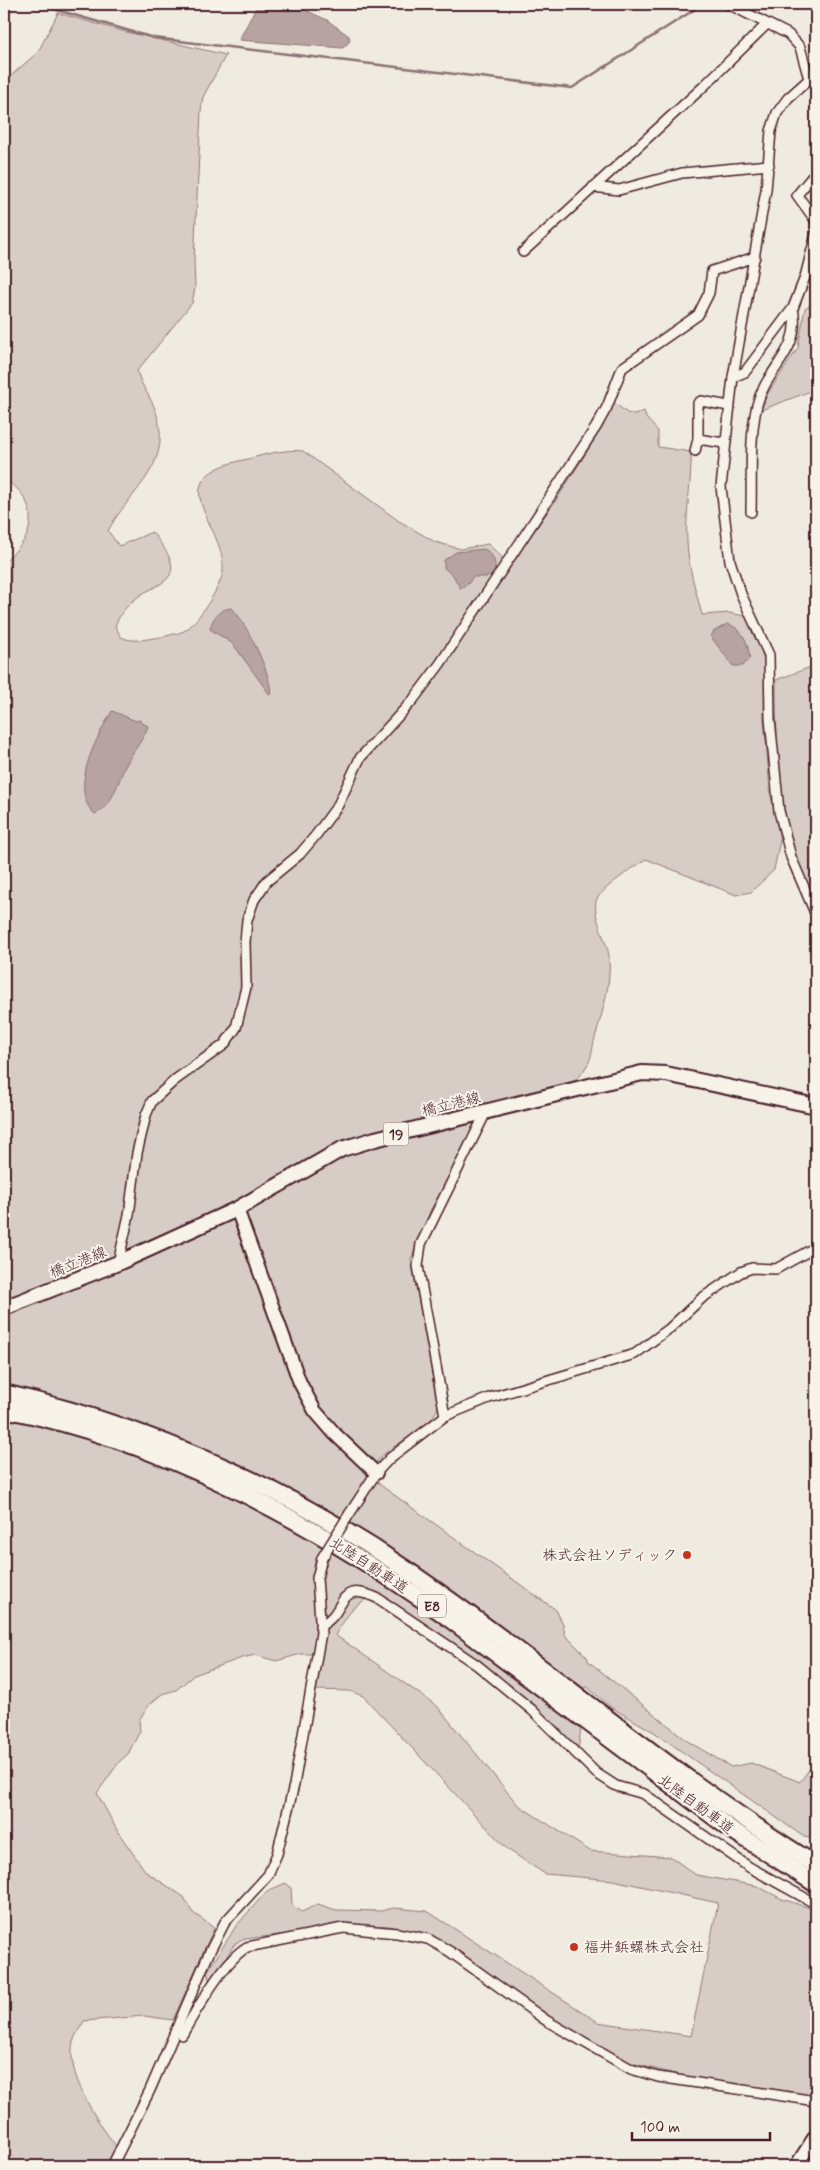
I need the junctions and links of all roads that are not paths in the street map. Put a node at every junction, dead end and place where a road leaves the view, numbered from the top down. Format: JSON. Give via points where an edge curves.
{"nodes":[{"id":1,"x":728,"y":4,"type":"edge"},
{"id":2,"x":767,"y":24,"type":"junction"},
{"id":3,"x":813,"y":76,"type":"edge"},
{"id":4,"x":769,"y":164,"type":"junction"},
{"id":5,"x":816,"y":172,"type":"edge"},
{"id":6,"x":593,"y":187,"type":"junction"},
{"id":7,"x":816,"y":221,"type":"edge"},
{"id":8,"x":816,"y":234,"type":"edge"},
{"id":9,"x":523,"y":252,"type":"dead end"},
{"id":10,"x":755,"y":257,"type":"junction"},
{"id":11,"x":793,"y":308,"type":"junction"},
{"id":12,"x":733,"y":378,"type":"junction"},
{"id":13,"x":729,"y":406,"type":"junction"},
{"id":14,"x":698,"y":439,"type":"junction"},
{"id":15,"x":724,"y":443,"type":"junction"},
{"id":16,"x":695,"y":451,"type":"dead end"},
{"id":17,"x":751,"y":512,"type":"dead end"},
{"id":18,"x":816,"y":915,"type":"edge"},
{"id":19,"x":816,"y":1106,"type":"edge"},
{"id":20,"x":486,"y":1112,"type":"junction"},
{"id":21,"x":238,"y":1209,"type":"junction"},
{"id":22,"x":816,"y":1246,"type":"edge"},
{"id":23,"x":118,"y":1263,"type":"junction"},
{"id":24,"x":4,"y":1308,"type":"edge"},
{"id":25,"x":4,"y":1393,"type":"edge"},
{"id":26,"x":4,"y":1409,"type":"edge"},
{"id":27,"x":445,"y":1416,"type":"junction"},
{"id":28,"x":376,"y":1473,"type":"junction"},
{"id":29,"x":320,"y":1626,"type":"junction"},
{"id":30,"x":816,"y":1865,"type":"edge"},
{"id":31,"x":816,"y":1884,"type":"edge"},
{"id":32,"x":816,"y":1904,"type":"edge"},
{"id":33,"x":182,"y":2035,"type":"dead end"},
{"id":34,"x":816,"y":2101,"type":"edge"},
{"id":35,"x":816,"y":2135,"type":"edge"},
{"id":36,"x":112,"y":2166,"type":"edge"},
{"id":37,"x":796,"y":2166,"type":"edge"}],
"edges":[{"from":1,"to":2,"type":"street"},
{"from":2,"to":3,"type":"street","via":[[783,30],[797,42]]},
{"from":2,"to":6,"type":"street"},
{"from":3,"to":4,"type":"street","via":[[788,98],[778,113],[771,131]]},
{"from":4,"to":6,"type":"street","via":[[682,173],[619,190]]},
{"from":4,"to":10,"type":"street"},
{"from":5,"to":7,"type":"street","via":[[797,195]]},
{"from":6,"to":9,"type":"street"},
{"from":8,"to":11,"type":"street"},
{"from":10,"to":12,"type":"street"},
{"from":10,"to":23,"type":"street","via":[[712,271],[709,293],[698,315],[622,368],[596,427],[440,664],[413,700],[360,758],[338,805],[316,835],[300,854],[267,881],[254,900],[247,920],[246,987],[236,1028],[224,1045],[152,1101],[137,1153],[129,1215]]},
{"from":11,"to":12,"type":"street","via":[[744,372]]},
{"from":11,"to":17,"type":"street","via":[[796,320],[790,346],[760,394],[757,406]]},
{"from":12,"to":13,"type":"street"},
{"from":13,"to":14,"type":"street","via":[[698,403]]},
{"from":13,"to":15,"type":"street"},
{"from":14,"to":15,"type":"street"},
{"from":14,"to":16,"type":"street"},
{"from":15,"to":18,"type":"street","via":[[721,487],[730,562],[769,655],[770,719],[779,811],[792,857]]},
{"from":19,"to":20,"type":"main road","name":"橋立港線","number":"19","via":[[666,1074],[642,1073]]},
{"from":20,"to":21,"type":"main road","name":"橋立港線","number":"19","via":[[342,1149]]},
{"from":20,"to":27,"type":"street","via":[[425,1236],[419,1257]]},
{"from":21,"to":23,"type":"main road","name":"橋立港線","number":"19"},
{"from":21,"to":28,"type":"street","via":[[300,1383],[315,1411]]},
{"from":22,"to":27,"type":"street","via":[[776,1269],[752,1268],[741,1272],[702,1298],[670,1328],[634,1354],[489,1398]]},
{"from":23,"to":24,"type":"main road","name":"橋立港線","number":"19"},
{"from":25,"to":30,"type":"highway","name":"北陸自動車道","number":"E8","via":[[113,1423],[164,1441],[211,1460],[313,1512],[452,1601],[734,1813]]},
{"from":26,"to":31,"type":"highway","name":"北陸自動車道","number":"E8","via":[[109,1438],[160,1456],[211,1477],[305,1524],[442,1613],[729,1828]]},
{"from":27,"to":28,"type":"street","via":[[390,1458]]},
{"from":28,"to":29,"type":"street","bridge":true,"via":[[322,1558],[317,1578]]},
{"from":29,"to":32,"type":"street","via":[[327,1623],[347,1595],[353,1592],[364,1592],[379,1599],[477,1665],[532,1710],[596,1773],[616,1786],[644,1794],[749,1866]]},
{"from":29,"to":36,"type":"street","via":[[307,1721],[278,1854],[268,1875],[225,1922],[150,2090]]},
{"from":33,"to":34,"type":"street","via":[[214,1984],[240,1951],[247,1947],[343,1928],[397,1933],[428,1939],[449,1951],[547,2021],[630,2069],[658,2077]]},
{"from":35,"to":37,"type":"street"}]}
